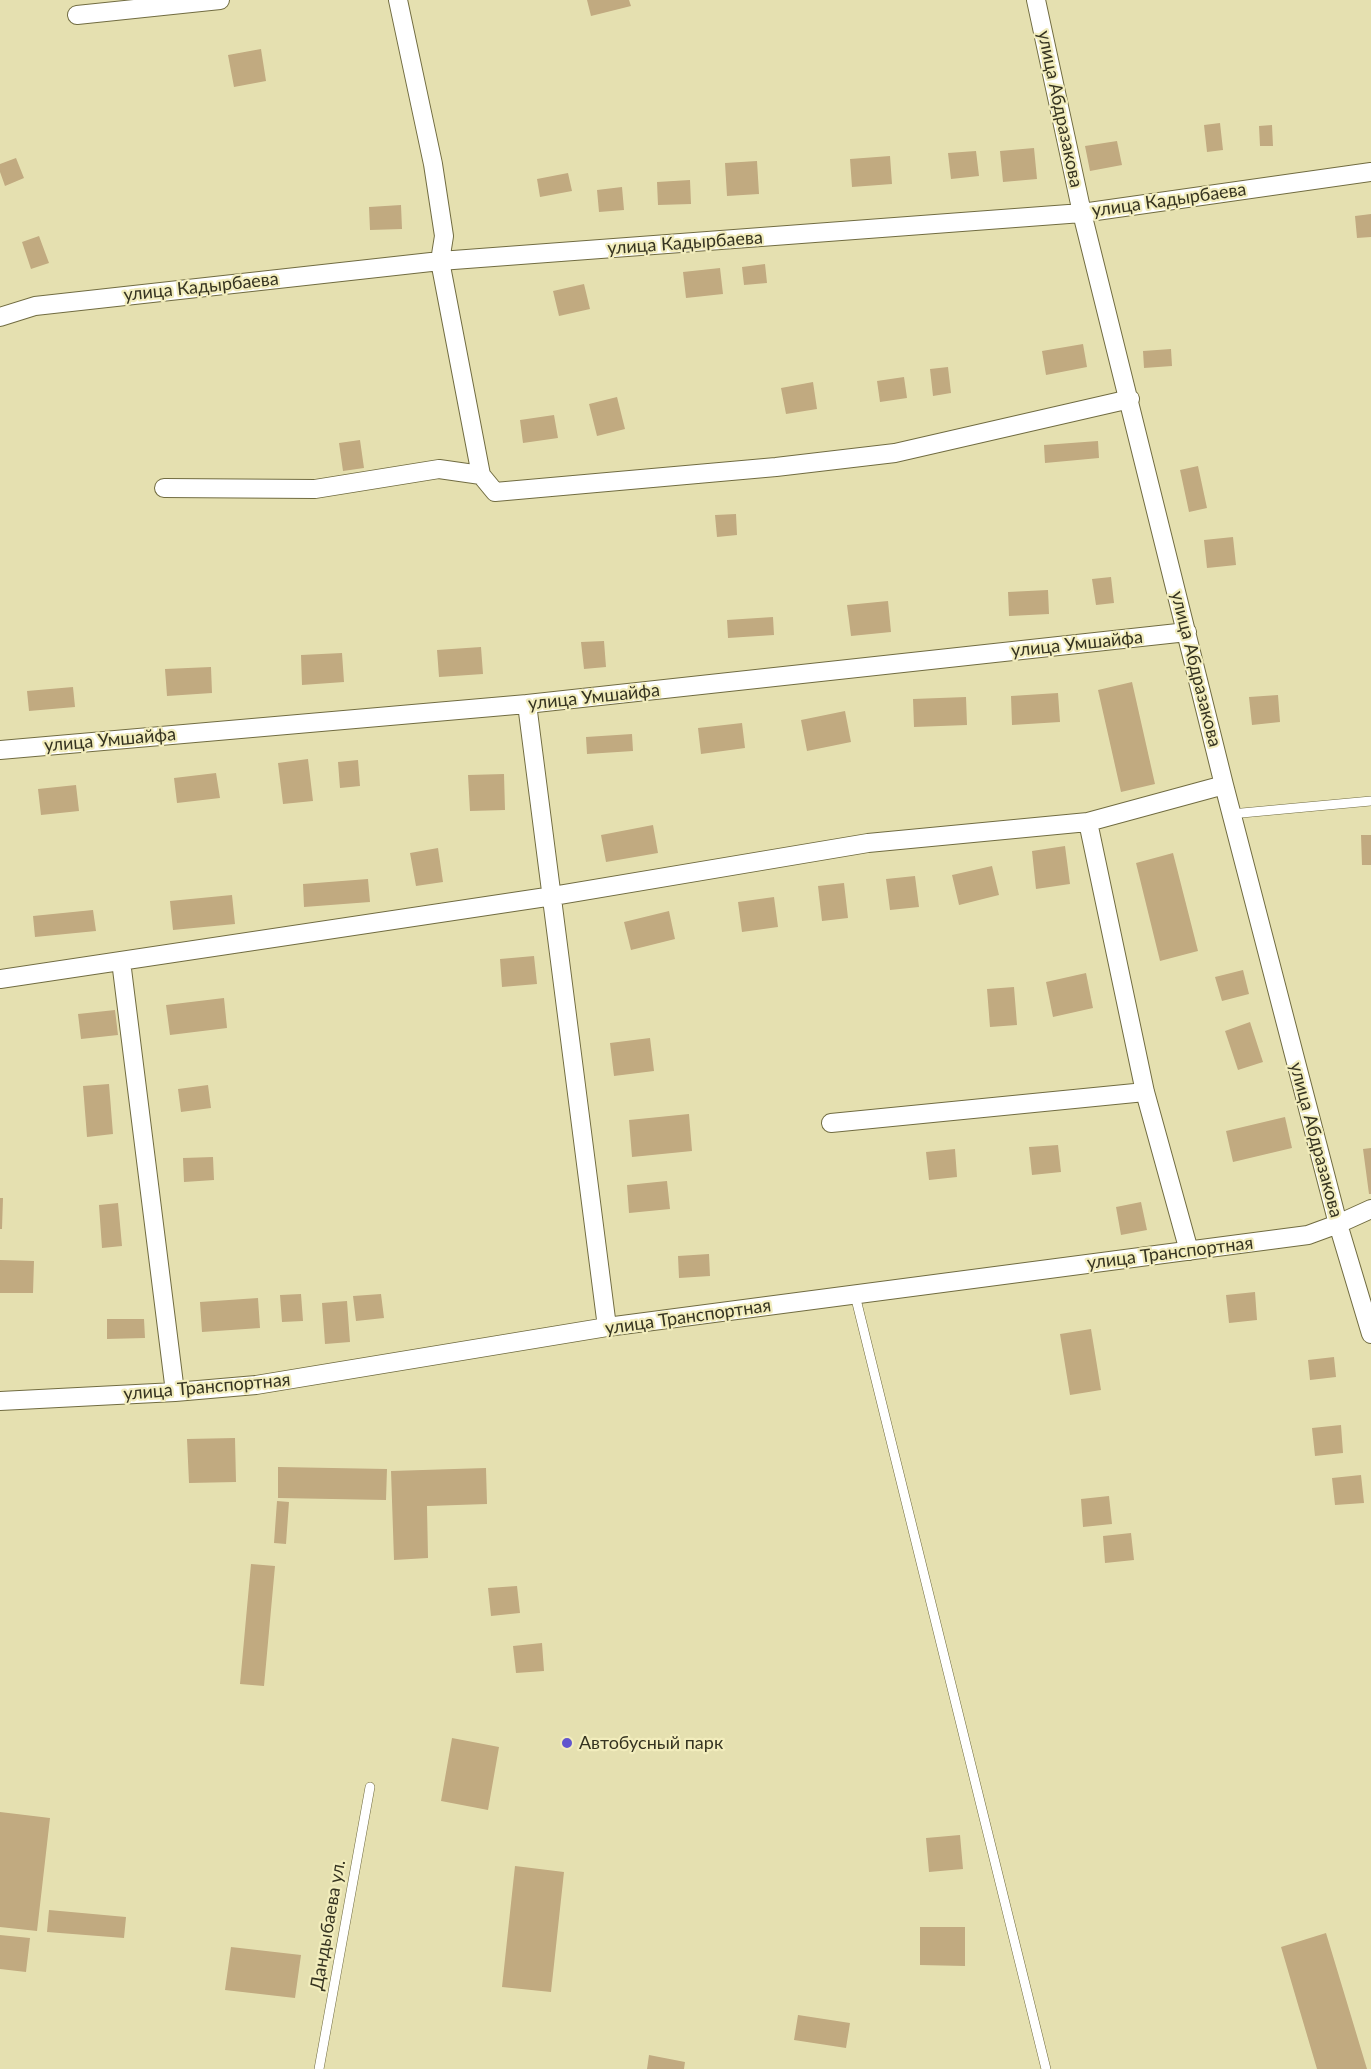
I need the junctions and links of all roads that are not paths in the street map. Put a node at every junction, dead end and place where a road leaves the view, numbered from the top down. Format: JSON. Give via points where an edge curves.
{"nodes":[{"id":1,"x":220,"y":0,"type":"edge"},
{"id":2,"x":398,"y":0,"type":"edge"},
{"id":3,"x":1036,"y":0,"type":"edge"},
{"id":4,"x":77,"y":15,"type":"dead end"},
{"id":5,"x":1371,"y":172,"type":"edge"},
{"id":6,"x":1082,"y":213,"type":"junction"},
{"id":7,"x":440,"y":261,"type":"junction"},
{"id":8,"x":0,"y":317,"type":"edge"},
{"id":9,"x":1130,"y":399,"type":"junction"},
{"id":10,"x":481,"y":475,"type":"junction"},
{"id":11,"x":164,"y":488,"type":"dead end"},
{"id":12,"x":1187,"y":632,"type":"junction"},
{"id":13,"x":527,"y":704,"type":"junction"},
{"id":14,"x":0,"y":750,"type":"edge"},
{"id":15,"x":1224,"y":785,"type":"junction"},
{"id":16,"x":1371,"y":801,"type":"edge"},
{"id":17,"x":1231,"y":814,"type":"junction"},
{"id":18,"x":1088,"y":822,"type":"junction"},
{"id":19,"x":553,"y":896,"type":"junction"},
{"id":20,"x":121,"y":961,"type":"junction"},
{"id":21,"x":0,"y":979,"type":"edge"},
{"id":22,"x":1145,"y":1092,"type":"junction"},
{"id":23,"x":831,"y":1123,"type":"dead end"},
{"id":24,"x":1371,"y":1209,"type":"edge"},
{"id":25,"x":1338,"y":1224,"type":"junction"},
{"id":26,"x":1188,"y":1251,"type":"junction"},
{"id":27,"x":855,"y":1294,"type":"junction"},
{"id":28,"x":607,"y":1327,"type":"junction"},
{"id":29,"x":1371,"y":1334,"type":"edge"},
{"id":30,"x":175,"y":1392,"type":"junction"},
{"id":31,"x":0,"y":1401,"type":"edge"},
{"id":32,"x":370,"y":1787,"type":"dead end"},
{"id":33,"x":319,"y":2069,"type":"edge"},
{"id":34,"x":1046,"y":2069,"type":"edge"}],
"edges":[{"from":1,"to":4,"type":"street"},
{"from":2,"to":7,"type":"street","via":[[433,164],[444,236]]},
{"from":3,"to":6,"type":"street","name":"улица Абдразакова"},
{"from":5,"to":6,"type":"street","name":"улица Кадырбаева"},
{"from":6,"to":7,"type":"street","name":"улица Кадырбаева"},
{"from":6,"to":9,"type":"street","name":"улица Абдразакова"},
{"from":7,"to":8,"type":"street","name":"улица Кадырбаева","via":[[35,306]]},
{"from":7,"to":10,"type":"street"},
{"from":9,"to":10,"type":"street","via":[[895,453],[776,467],[495,492]]},
{"from":9,"to":12,"type":"street","name":"улица Абдразакова"},
{"from":10,"to":11,"type":"street","via":[[439,469],[315,489]]},
{"from":12,"to":13,"type":"street","name":"улица Умшайфа"},
{"from":12,"to":15,"type":"street","name":"улица Абдразакова"},
{"from":13,"to":14,"type":"street","name":"улица Умшайфа"},
{"from":13,"to":19,"type":"street"},
{"from":15,"to":17,"type":"street","name":"улица Абдразакова"},
{"from":15,"to":18,"type":"street"},
{"from":16,"to":17,"type":"lane"},
{"from":17,"to":25,"type":"street","name":"улица Абдразакова"},
{"from":18,"to":19,"type":"street","via":[[868,843]]},
{"from":18,"to":22,"type":"street"},
{"from":19,"to":20,"type":"street"},
{"from":19,"to":28,"type":"street"},
{"from":20,"to":21,"type":"street"},
{"from":20,"to":30,"type":"street"},
{"from":22,"to":23,"type":"street"},
{"from":22,"to":26,"type":"street"},
{"from":24,"to":25,"type":"street","name":"улица Транспортная"},
{"from":25,"to":26,"type":"street","name":"улица Транспортная","via":[[1308,1235]]},
{"from":25,"to":29,"type":"street","name":"улица Абдразакова"},
{"from":26,"to":27,"type":"street","name":"улица Транспортная"},
{"from":27,"to":28,"type":"street","name":"улица Транспортная"},
{"from":27,"to":34,"type":"lane"},
{"from":28,"to":30,"type":"street","name":"улица Транспортная","via":[[256,1385]]},
{"from":30,"to":31,"type":"street","name":"улица Транспортная"},
{"from":32,"to":33,"type":"lane","name":"Дандыбаева ул."}]}
